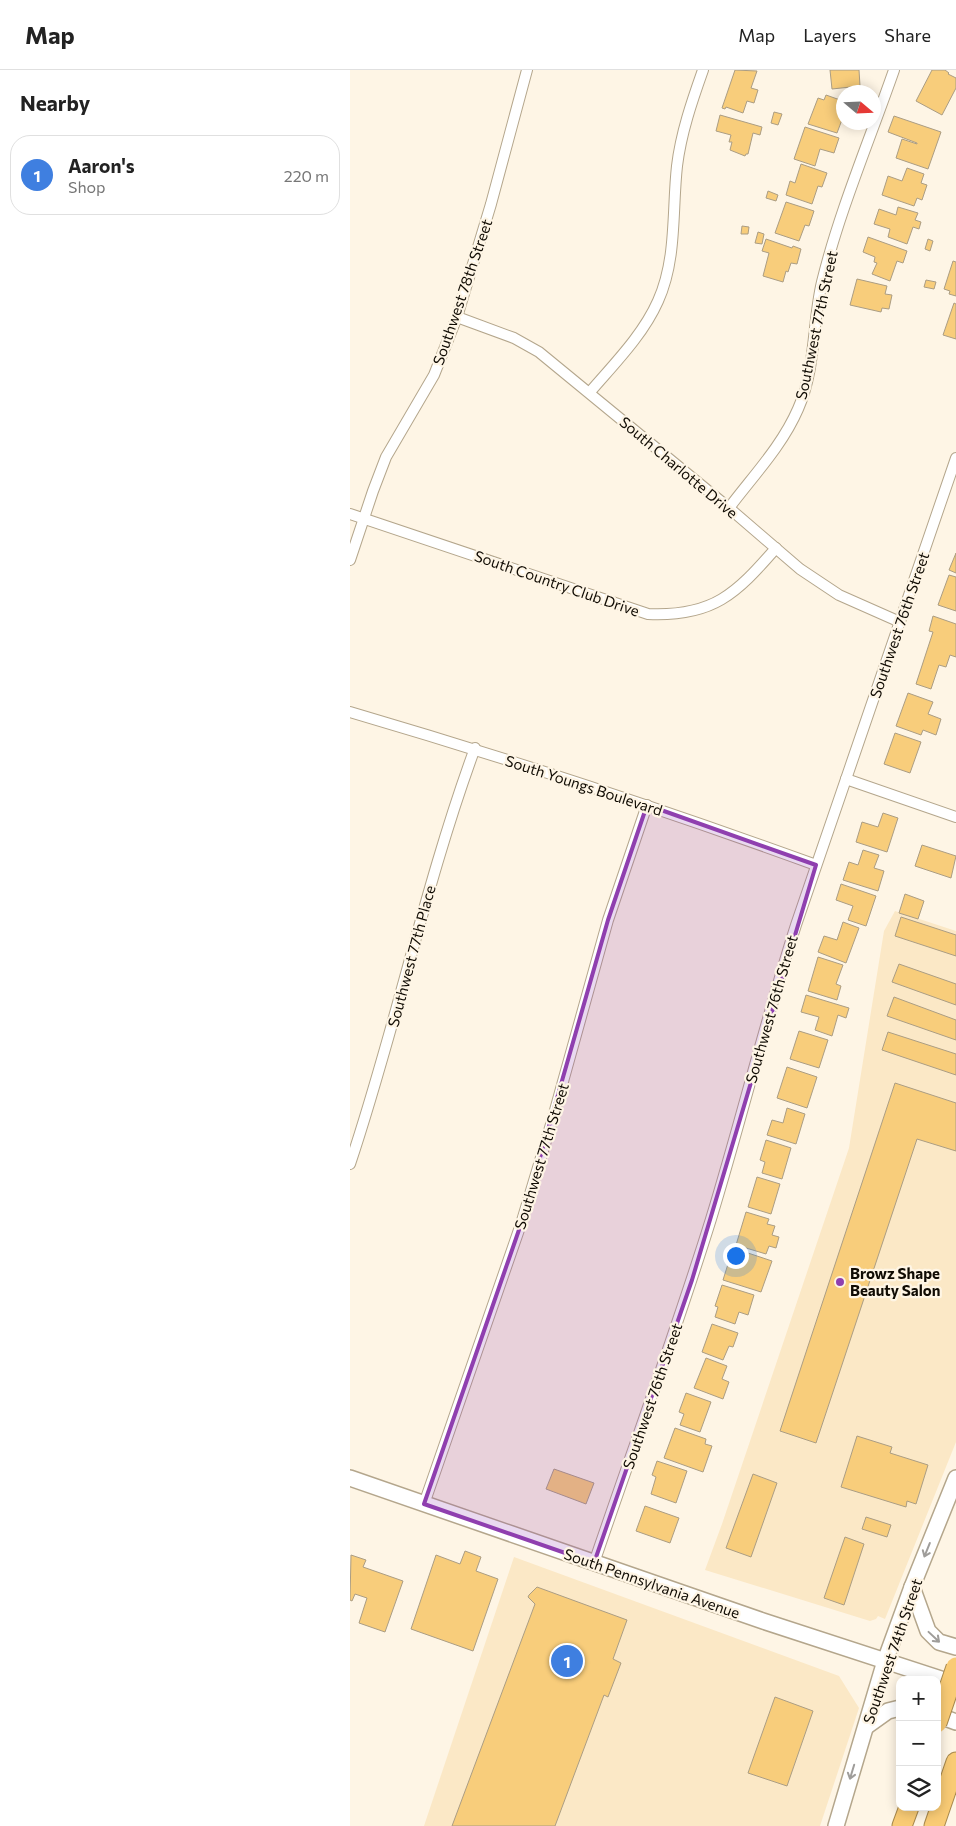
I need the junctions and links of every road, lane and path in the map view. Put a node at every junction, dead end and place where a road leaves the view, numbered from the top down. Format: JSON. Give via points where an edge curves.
{"nodes":[{"id":1,"x":526,"y":70,"type":"edge"},
{"id":2,"x":703,"y":70,"type":"edge"},
{"id":3,"x":894,"y":70,"type":"edge"},
{"id":4,"x":457,"y":317,"type":"junction"},
{"id":5,"x":590,"y":392,"type":"junction"},
{"id":6,"x":956,"y":458,"type":"edge"},
{"id":7,"x":728,"y":508,"type":"junction"},
{"id":8,"x":350,"y":514,"type":"edge"},
{"id":9,"x":364,"y":518,"type":"junction"},
{"id":10,"x":776,"y":548,"type":"junction"},
{"id":11,"x":350,"y":560,"type":"edge"},
{"id":12,"x":900,"y":622,"type":"junction"},
{"id":13,"x":350,"y":712,"type":"edge"},
{"id":14,"x":475,"y":748,"type":"junction"},
{"id":15,"x":846,"y":779,"type":"junction"},
{"id":16,"x":647,"y":805,"type":"junction"},
{"id":17,"x":956,"y":817,"type":"edge"},
{"id":18,"x":816,"y":865,"type":"junction"},
{"id":19,"x":350,"y":1164,"type":"edge"},
{"id":20,"x":350,"y":1478,"type":"edge"},
{"id":21,"x":956,"y":1478,"type":"edge"},
{"id":22,"x":424,"y":1504,"type":"junction"},
{"id":23,"x":594,"y":1563,"type":"junction"},
{"id":24,"x":912,"y":1587,"type":"junction"},
{"id":25,"x":956,"y":1647,"type":"edge"},
{"id":26,"x":885,"y":1661,"type":"junction"},
{"id":27,"x":956,"y":1667,"type":"edge"},
{"id":28,"x":956,"y":1684,"type":"edge"},
{"id":29,"x":896,"y":1709,"type":"edge"},
{"id":30,"x":941,"y":1716,"type":"edge"},
{"id":31,"x":938,"y":1721,"type":"edge"},
{"id":32,"x":956,"y":1722,"type":"edge"},
{"id":33,"x":866,"y":1726,"type":"junction"},
{"id":34,"x":956,"y":1762,"type":"edge"},
{"id":35,"x":907,"y":1811,"type":"edge"},
{"id":36,"x":836,"y":1826,"type":"edge"},
{"id":37,"x":902,"y":1826,"type":"edge"},
{"id":38,"x":934,"y":1826,"type":"edge"}],
"edges":[{"from":1,"to":4,"type":"street","name":"Southwest 78th Street","via":[[492,204]]},
{"from":2,"to":5,"type":"street","via":[[680,148],[671,248],[663,289],[652,314]]},
{"from":3,"to":7,"type":"street","name":"Southwest 77th Street","via":[[826,267],[804,396],[782,438]]},
{"from":4,"to":5,"type":"street","name":"South Charlotte Drive","via":[[525,343]]},
{"from":4,"to":9,"type":"street","name":"Southwest 78th Street","via":[[434,375],[386,457]]},
{"from":5,"to":7,"type":"street","name":"South Charlotte Drive"},
{"from":6,"to":12,"type":"street","name":"Southwest 76th Street"},
{"from":7,"to":10,"type":"street","name":"South Charlotte Drive"},
{"from":8,"to":9,"type":"street","name":"South Country Club Drive"},
{"from":9,"to":10,"type":"street","name":"South Country Club Drive","via":[[648,614],[661,615],[692,611],[719,602],[749,579]]},
{"from":9,"to":11,"type":"street","name":"Southwest 78th Street"},
{"from":10,"to":12,"type":"street","name":"South Charlotte Drive","via":[[824,586]]},
{"from":12,"to":15,"type":"street","name":"Southwest 76th Street"},
{"from":13,"to":14,"type":"street","name":"South Youngs Boulevard"},
{"from":14,"to":16,"type":"street","name":"South Youngs Boulevard"},
{"from":14,"to":19,"type":"street","name":"Southwest 77th Place","via":[[438,859]]},
{"from":15,"to":17,"type":"street"},
{"from":15,"to":18,"type":"street","name":"Southwest 76th Street"},
{"from":16,"to":18,"type":"street","name":"South Youngs Boulevard"},
{"from":16,"to":22,"type":"street","name":"Southwest 77th Street","via":[[606,928],[520,1224]]},
{"from":18,"to":23,"type":"street","name":"Southwest 76th Street","via":[[774,996],[692,1280]]},
{"from":20,"to":22,"type":"main road","name":"South Pennsylvania Avenue"},
{"from":21,"to":24,"type":"main road","name":"Southwest 74th Street","one_way":true},
{"from":22,"to":23,"type":"main road","name":"South Pennsylvania Avenue"},
{"from":23,"to":26,"type":"main road","name":"South Pennsylvania Avenue"},
{"from":24,"to":25,"type":"main road","one_way":true,"via":[[928,1631],[939,1642]]},
{"from":24,"to":26,"type":"main road","name":"Southwest 74th Street"},
{"from":26,"to":28,"type":"main road","name":"South Pennsylvania Avenue"},
{"from":26,"to":33,"type":"main road","name":"Southwest 74th Street"},
{"from":27,"to":31,"type":"highway","bridge":true},
{"from":29,"to":33,"type":"main road"},
{"from":30,"to":32,"type":"main road"},
{"from":33,"to":36,"type":"main road","name":"Southwest 74th Street","one_way":true},
{"from":34,"to":38,"type":"highway"},
{"from":35,"to":37,"type":"highway"}]}
